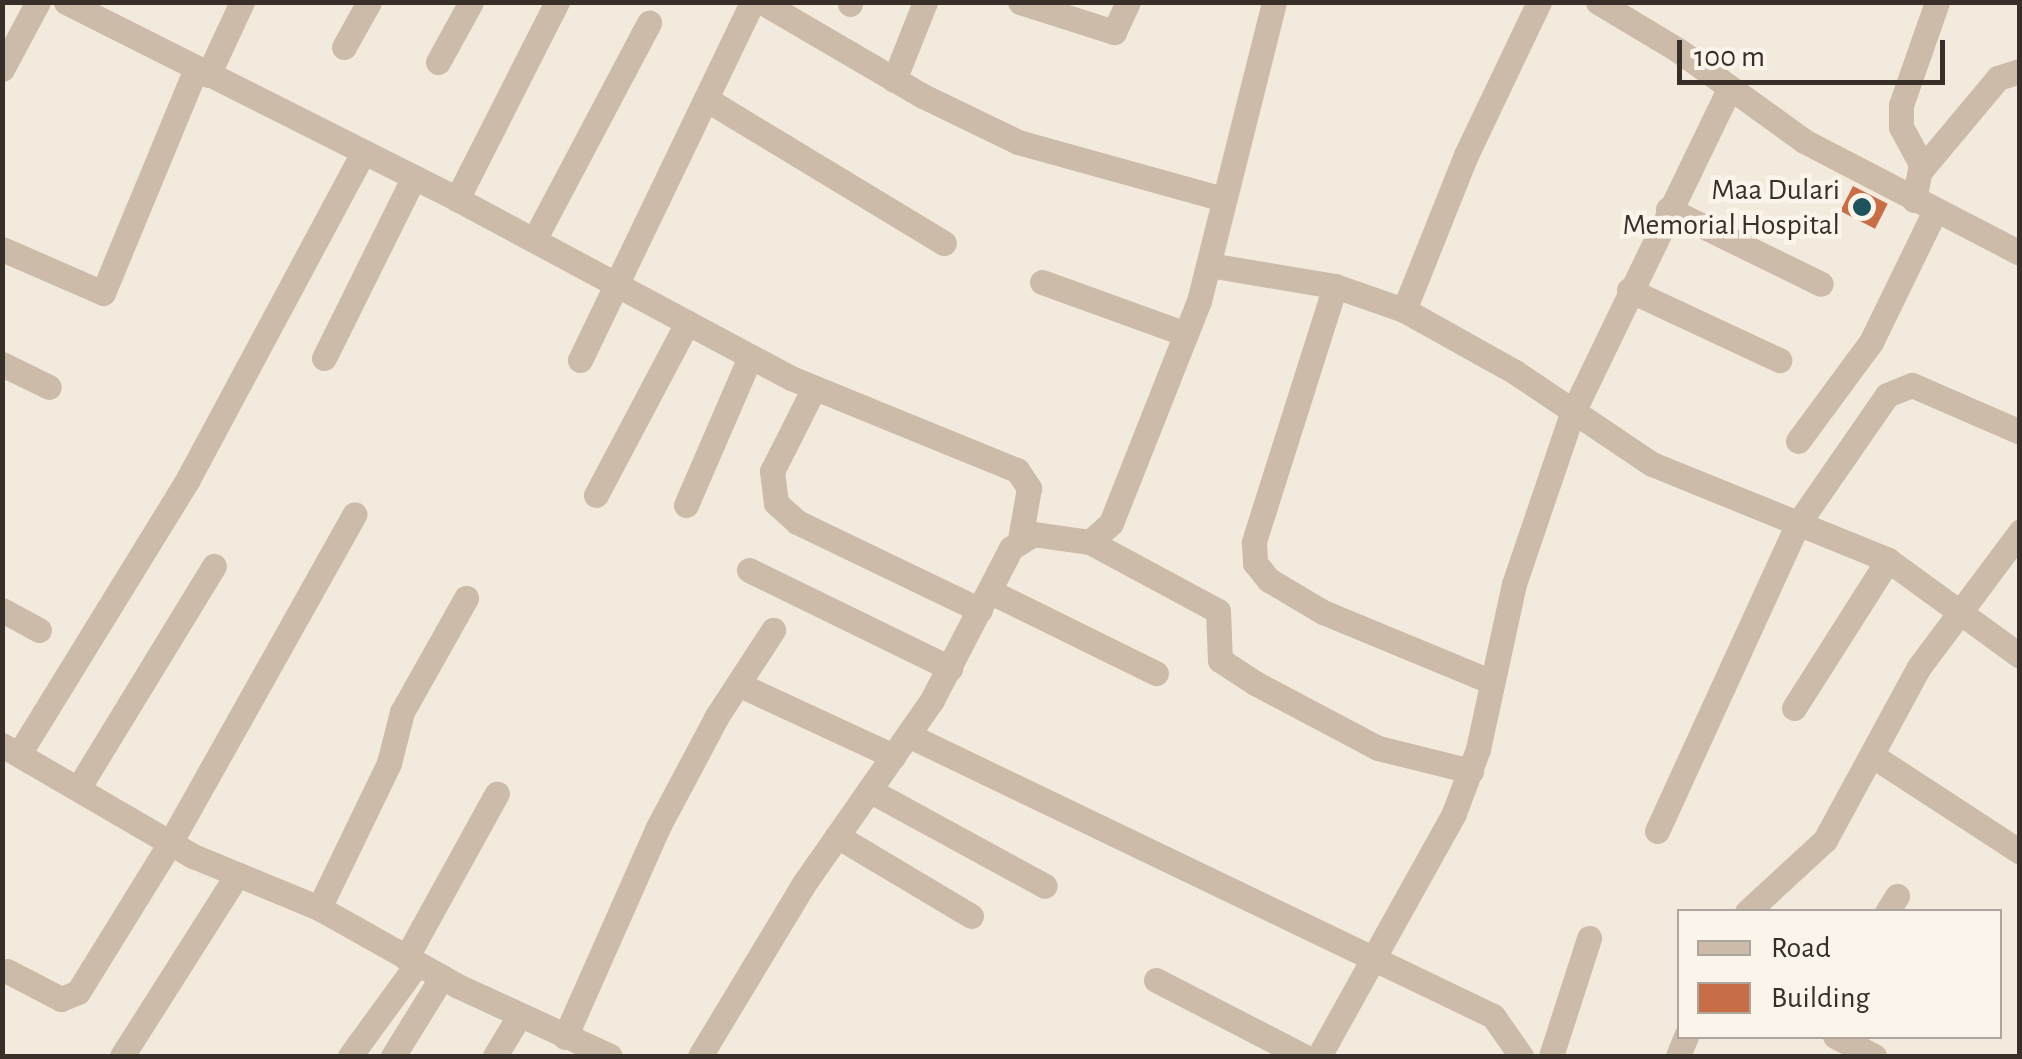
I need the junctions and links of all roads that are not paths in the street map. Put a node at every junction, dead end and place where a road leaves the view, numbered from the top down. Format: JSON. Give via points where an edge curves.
{"nodes":[{"id":1,"x":38,"y":2,"type":"edge"},
{"id":2,"x":66,"y":2,"type":"edge"},
{"id":3,"x":242,"y":2,"type":"edge"},
{"id":4,"x":369,"y":2,"type":"edge"},
{"id":5,"x":470,"y":2,"type":"edge"},
{"id":6,"x":557,"y":2,"type":"edge"},
{"id":7,"x":752,"y":2,"type":"edge"},
{"id":8,"x":762,"y":2,"type":"edge"},
{"id":9,"x":925,"y":2,"type":"edge"},
{"id":10,"x":1020,"y":2,"type":"edge"},
{"id":11,"x":1128,"y":2,"type":"edge"},
{"id":12,"x":1274,"y":2,"type":"edge"},
{"id":13,"x":1539,"y":2,"type":"edge"},
{"id":14,"x":1598,"y":2,"type":"edge"},
{"id":15,"x":1937,"y":2,"type":"edge"},
{"id":16,"x":649,"y":23,"type":"dead end"},
{"id":17,"x":344,"y":47,"type":"dead end"},
{"id":18,"x":438,"y":62,"type":"dead end"},
{"id":19,"x":2,"y":69,"type":"edge"},
{"id":20,"x":2020,"y":71,"type":"edge"},
{"id":21,"x":202,"y":72,"type":"junction"},
{"id":22,"x":894,"y":80,"type":"junction"},
{"id":23,"x":1728,"y":91,"type":"junction"},
{"id":24,"x":706,"y":100,"type":"junction"},
{"id":25,"x":363,"y":152,"type":"junction"},
{"id":26,"x":1922,"y":170,"type":"junction"},
{"id":27,"x":414,"y":177,"type":"junction"},
{"id":28,"x":458,"y":198,"type":"junction"},
{"id":29,"x":1223,"y":199,"type":"junction"},
{"id":30,"x":1925,"y":205,"type":"junction"},
{"id":31,"x":1668,"y":209,"type":"junction"},
{"id":32,"x":534,"y":240,"type":"junction"},
{"id":33,"x":944,"y":243,"type":"dead end"},
{"id":34,"x":2,"y":248,"type":"edge"},
{"id":35,"x":2020,"y":253,"type":"edge"},
{"id":36,"x":1210,"y":265,"type":"junction"},
{"id":37,"x":1042,"y":282,"type":"dead end"},
{"id":38,"x":1821,"y":284,"type":"dead end"},
{"id":39,"x":618,"y":285,"type":"junction"},
{"id":40,"x":1334,"y":286,"type":"junction"},
{"id":41,"x":1629,"y":290,"type":"junction"},
{"id":42,"x":1404,"y":310,"type":"junction"},
{"id":43,"x":687,"y":322,"type":"junction"},
{"id":44,"x":1186,"y":334,"type":"junction"},
{"id":45,"x":750,"y":356,"type":"junction"},
{"id":46,"x":324,"y":358,"type":"dead end"},
{"id":47,"x":580,"y":360,"type":"dead end"},
{"id":48,"x":1779,"y":360,"type":"dead end"},
{"id":49,"x":2,"y":364,"type":"edge"},
{"id":50,"x":49,"y":387,"type":"dead end"},
{"id":51,"x":814,"y":388,"type":"junction"},
{"id":52,"x":1572,"y":414,"type":"junction"},
{"id":53,"x":2020,"y":432,"type":"edge"},
{"id":54,"x":1798,"y":441,"type":"dead end"},
{"id":55,"x":596,"y":495,"type":"dead end"},
{"id":56,"x":686,"y":505,"type":"dead end"},
{"id":57,"x":355,"y":514,"type":"dead end"},
{"id":58,"x":1798,"y":525,"type":"junction"},
{"id":59,"x":2020,"y":532,"type":"edge"},
{"id":60,"x":1020,"y":539,"type":"junction"},
{"id":61,"x":1090,"y":542,"type":"junction"},
{"id":62,"x":1888,"y":560,"type":"junction"},
{"id":63,"x":214,"y":566,"type":"dead end"},
{"id":64,"x":750,"y":570,"type":"dead end"},
{"id":65,"x":466,"y":598,"type":"dead end"},
{"id":66,"x":984,"y":601,"type":"junction"},
{"id":67,"x":2,"y":610,"type":"edge"},
{"id":68,"x":1957,"y":612,"type":"junction"},
{"id":69,"x":38,"y":630,"type":"dead end"},
{"id":70,"x":773,"y":630,"type":"dead end"},
{"id":71,"x":2020,"y":656,"type":"edge"},
{"id":72,"x":950,"y":668,"type":"junction"},
{"id":73,"x":1156,"y":673,"type":"dead end"},
{"id":74,"x":1492,"y":682,"type":"junction"},
{"id":75,"x":740,"y":685,"type":"junction"},
{"id":76,"x":1794,"y":708,"type":"dead end"},
{"id":77,"x":901,"y":746,"type":"junction"},
{"id":78,"x":11,"y":750,"type":"edge"},
{"id":79,"x":1873,"y":756,"type":"junction"},
{"id":80,"x":1471,"y":771,"type":"junction"},
{"id":81,"x":79,"y":787,"type":"junction"},
{"id":82,"x":869,"y":790,"type":"junction"},
{"id":83,"x":497,"y":793,"type":"dead end"},
{"id":84,"x":1656,"y":831,"type":"dead end"},
{"id":85,"x":837,"y":836,"type":"junction"},
{"id":86,"x":170,"y":843,"type":"junction"},
{"id":87,"x":2020,"y":852,"type":"edge"},
{"id":88,"x":236,"y":875,"type":"junction"},
{"id":89,"x":1045,"y":886,"type":"dead end"},
{"id":90,"x":319,"y":908,"type":"junction"},
{"id":91,"x":1750,"y":909,"type":"edge"},
{"id":92,"x":970,"y":916,"type":"dead end"},
{"id":93,"x":1589,"y":938,"type":"dead end"},
{"id":94,"x":1376,"y":960,"type":"junction"},
{"id":95,"x":412,"y":961,"type":"junction"},
{"id":96,"x":7,"y":970,"type":"dead end"},
{"id":97,"x":442,"y":977,"type":"junction"},
{"id":98,"x":1156,"y":980,"type":"dead end"},
{"id":99,"x":519,"y":1016,"type":"junction"},
{"id":100,"x":565,"y":1037,"type":"junction"},
{"id":101,"x":1840,"y":1039,"type":"edge"},
{"id":102,"x":1867,"y":1055,"type":"edge"},
{"id":103,"x":122,"y":1056,"type":"edge"},
{"id":104,"x":350,"y":1056,"type":"edge"},
{"id":105,"x":393,"y":1056,"type":"edge"},
{"id":106,"x":495,"y":1056,"type":"edge"},
{"id":107,"x":610,"y":1056,"type":"edge"},
{"id":108,"x":700,"y":1056,"type":"edge"},
{"id":109,"x":1304,"y":1056,"type":"edge"},
{"id":110,"x":1319,"y":1056,"type":"edge"},
{"id":111,"x":1521,"y":1056,"type":"edge"},
{"id":112,"x":1551,"y":1056,"type":"edge"}],
"edges":[{"from":1,"to":19,"type":"street"},
{"from":2,"to":21,"type":"street"},
{"from":3,"to":21,"type":"street"},
{"from":4,"to":17,"type":"street"},
{"from":5,"to":18,"type":"street"},
{"from":6,"to":28,"type":"street"},
{"from":7,"to":24,"type":"street"},
{"from":8,"to":22,"type":"street"},
{"from":9,"to":22,"type":"street"},
{"from":10,"to":11,"type":"street","via":[[1114,32]]},
{"from":12,"to":29,"type":"street"},
{"from":13,"to":42,"type":"street","via":[[1466,154]]},
{"from":14,"to":23,"type":"street","via":[[1678,50]]},
{"from":15,"to":26,"type":"street","via":[[1900,118]]},
{"from":16,"to":32,"type":"street"},
{"from":20,"to":26,"type":"street","via":[[1998,78]]},
{"from":21,"to":25,"type":"street"},
{"from":21,"to":34,"type":"street","via":[[104,292]]},
{"from":22,"to":29,"type":"street","via":[[1048,153]]},
{"from":23,"to":30,"type":"street"},
{"from":23,"to":31,"type":"street"},
{"from":24,"to":33,"type":"street"},
{"from":24,"to":39,"type":"street"},
{"from":25,"to":27,"type":"street"},
{"from":25,"to":78,"type":"street","via":[[188,479]]},
{"from":26,"to":30,"type":"street"},
{"from":27,"to":28,"type":"street"},
{"from":27,"to":46,"type":"street"},
{"from":28,"to":32,"type":"street"},
{"from":29,"to":36,"type":"street"},
{"from":30,"to":35,"type":"street"},
{"from":30,"to":54,"type":"street","via":[[1870,342]]},
{"from":31,"to":38,"type":"street"},
{"from":31,"to":41,"type":"street"},
{"from":32,"to":39,"type":"street"},
{"from":36,"to":40,"type":"street"},
{"from":36,"to":44,"type":"street"},
{"from":37,"to":44,"type":"street"},
{"from":39,"to":43,"type":"street"},
{"from":39,"to":47,"type":"street"},
{"from":40,"to":42,"type":"street"},
{"from":40,"to":74,"type":"street","via":[[1254,542],[1255,564],[1323,612]]},
{"from":41,"to":48,"type":"street"},
{"from":41,"to":52,"type":"street"},
{"from":42,"to":52,"type":"street","via":[[1515,372]]},
{"from":43,"to":45,"type":"street"},
{"from":43,"to":55,"type":"street"},
{"from":44,"to":61,"type":"street","via":[[1120,504]]},
{"from":45,"to":51,"type":"street"},
{"from":45,"to":56,"type":"street"},
{"from":49,"to":50,"type":"street"},
{"from":51,"to":60,"type":"street","via":[[1017,470],[1030,488]]},
{"from":51,"to":66,"type":"street","via":[[772,471],[776,503],[797,522]]},
{"from":52,"to":58,"type":"street","via":[[1684,480]]},
{"from":52,"to":74,"type":"street","via":[[1514,584]]},
{"from":53,"to":58,"type":"street","via":[[1912,385],[1894,388]]},
{"from":57,"to":86,"type":"street"},
{"from":58,"to":62,"type":"street"},
{"from":58,"to":84,"type":"street"},
{"from":59,"to":68,"type":"street"},
{"from":60,"to":61,"type":"street","via":[[1033,534]]},
{"from":60,"to":66,"type":"street"},
{"from":61,"to":80,"type":"street","via":[[1218,610],[1220,660],[1256,683],[1378,748]]},
{"from":62,"to":68,"type":"street"},
{"from":62,"to":76,"type":"street"},
{"from":63,"to":81,"type":"street"},
{"from":64,"to":72,"type":"street"},
{"from":65,"to":90,"type":"street","via":[[402,712],[384,774]]},
{"from":66,"to":72,"type":"street"},
{"from":66,"to":73,"type":"street"},
{"from":67,"to":69,"type":"street"},
{"from":68,"to":71,"type":"street"},
{"from":68,"to":79,"type":"street"},
{"from":70,"to":75,"type":"street"},
{"from":72,"to":77,"type":"street"},
{"from":74,"to":80,"type":"street"},
{"from":75,"to":77,"type":"street"},
{"from":75,"to":100,"type":"street","via":[[657,829]]},
{"from":77,"to":82,"type":"street"},
{"from":77,"to":94,"type":"street"},
{"from":78,"to":81,"type":"street"},
{"from":79,"to":87,"type":"street"},
{"from":79,"to":91,"type":"street","via":[[1825,840]]},
{"from":80,"to":94,"type":"street"},
{"from":81,"to":86,"type":"street"},
{"from":82,"to":85,"type":"street"},
{"from":82,"to":89,"type":"street"},
{"from":83,"to":95,"type":"street"},
{"from":85,"to":92,"type":"street"},
{"from":85,"to":108,"type":"street"},
{"from":86,"to":88,"type":"street"},
{"from":86,"to":96,"type":"street","via":[[71,998],[50,996]]},
{"from":88,"to":90,"type":"street"},
{"from":88,"to":103,"type":"street"},
{"from":90,"to":95,"type":"street"},
{"from":93,"to":112,"type":"street"},
{"from":94,"to":110,"type":"street"},
{"from":94,"to":111,"type":"street","via":[[1493,1016]]},
{"from":95,"to":97,"type":"street"},
{"from":95,"to":104,"type":"street"},
{"from":97,"to":99,"type":"street"},
{"from":97,"to":105,"type":"street"},
{"from":98,"to":109,"type":"street"},
{"from":99,"to":100,"type":"street"},
{"from":99,"to":106,"type":"street"},
{"from":100,"to":107,"type":"street"},
{"from":101,"to":102,"type":"street"}]}
